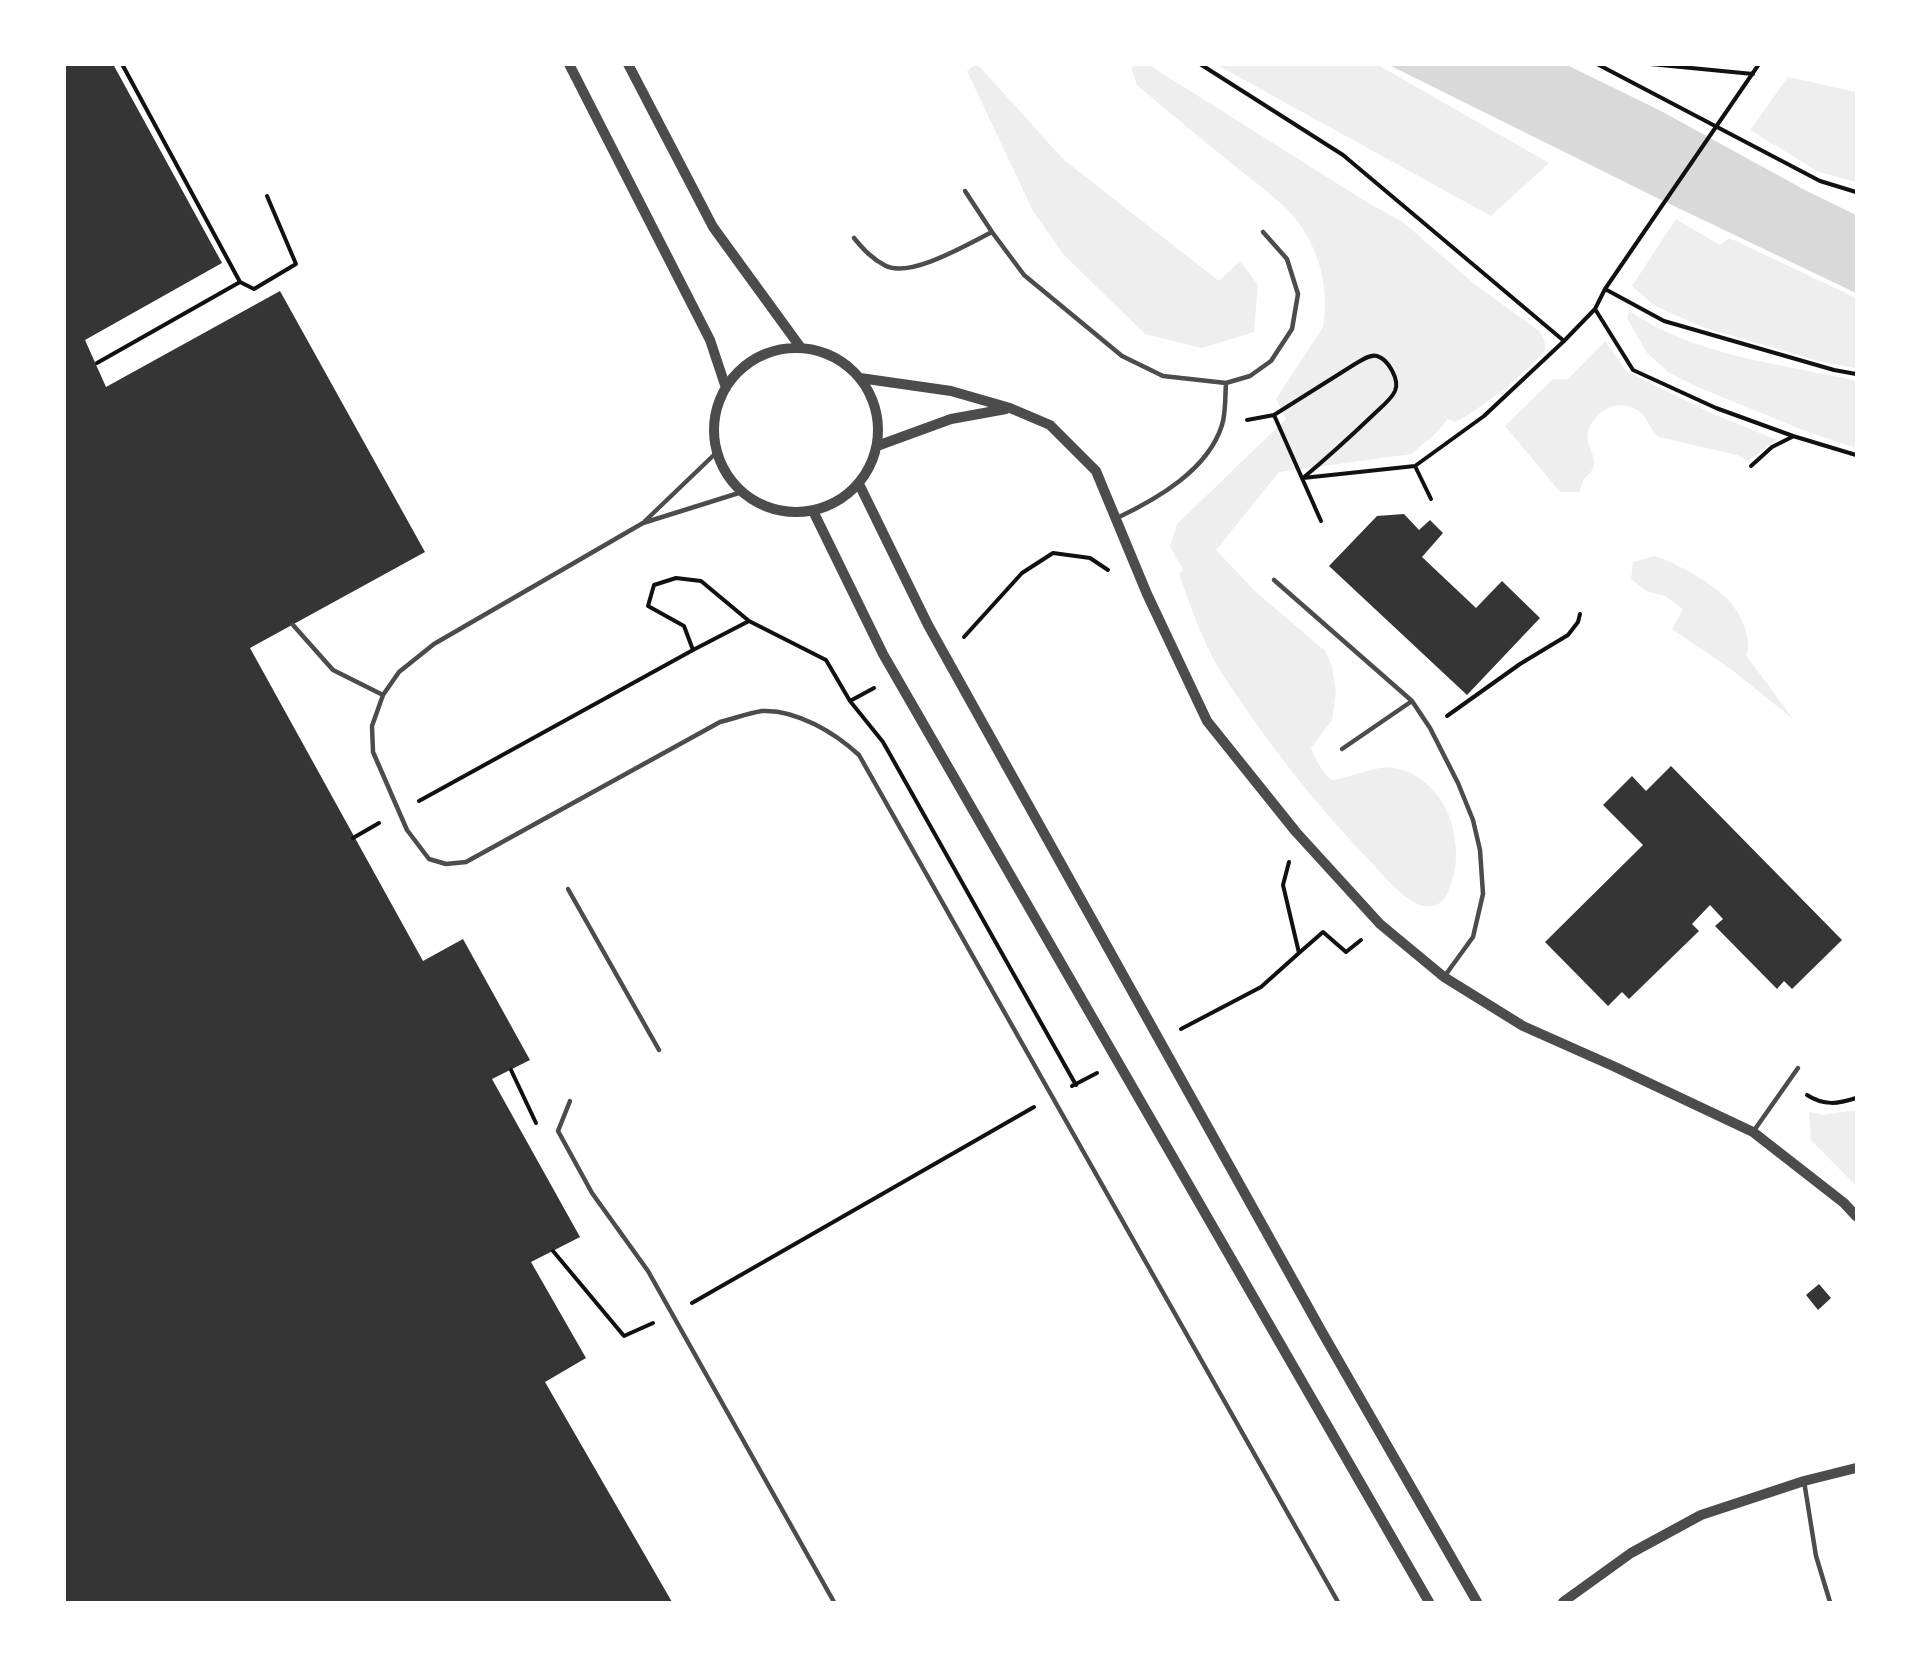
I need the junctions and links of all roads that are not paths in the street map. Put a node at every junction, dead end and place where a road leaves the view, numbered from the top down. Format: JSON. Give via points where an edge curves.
{"nodes":[{"id":1,"x":569,"y":64,"type":"edge"},
{"id":2,"x":628,"y":64,"type":"edge"},
{"id":3,"x":965,"y":191,"type":"dead end"},
{"id":4,"x":992,"y":232,"type":"junction"},
{"id":5,"x":1263,"y":232,"type":"dead end"},
{"id":6,"x":854,"y":238,"type":"dead end"},
{"id":7,"x":801,"y":348,"type":"junction"},
{"id":8,"x":860,"y":378,"type":"junction"},
{"id":9,"x":1226,"y":383,"type":"junction"},
{"id":10,"x":726,"y":388,"type":"junction"},
{"id":11,"x":1010,"y":408,"type":"junction"},
{"id":12,"x":877,"y":446,"type":"junction"},
{"id":13,"x":717,"y":452,"type":"junction"},
{"id":14,"x":859,"y":484,"type":"junction"},
{"id":15,"x":742,"y":492,"type":"junction"},
{"id":16,"x":813,"y":511,"type":"junction"},
{"id":17,"x":1116,"y":518,"type":"junction"},
{"id":18,"x":643,"y":523,"type":"junction"},
{"id":19,"x":1274,"y":580,"type":"dead end"},
{"id":20,"x":293,"y":624,"type":"dead end"},
{"id":21,"x":383,"y":695,"type":"junction"},
{"id":22,"x":1412,"y":701,"type":"junction"},
{"id":23,"x":1342,"y":750,"type":"dead end"},
{"id":24,"x":568,"y":889,"type":"dead end"},
{"id":25,"x":1444,"y":977,"type":"junction"},
{"id":26,"x":659,"y":1050,"type":"dead end"},
{"id":27,"x":1798,"y":1068,"type":"dead end"},
{"id":28,"x":570,"y":1101,"type":"dead end"},
{"id":29,"x":1753,"y":1132,"type":"junction"},
{"id":30,"x":1857,"y":1216,"type":"edge"},
{"id":31,"x":1857,"y":1468,"type":"edge"},
{"id":32,"x":1804,"y":1481,"type":"junction"},
{"id":33,"x":834,"y":1602,"type":"edge"},
{"id":34,"x":1338,"y":1602,"type":"edge"},
{"id":35,"x":1429,"y":1602,"type":"edge"},
{"id":36,"x":1477,"y":1602,"type":"edge"},
{"id":37,"x":1563,"y":1602,"type":"edge"},
{"id":38,"x":1830,"y":1602,"type":"edge"}],
"edges":[{"from":1,"to":10,"type":"street","via":[[710,340]]},
{"from":2,"to":7,"type":"street","via":[[713,227]]},
{"from":3,"to":4,"type":"lane"},
{"from":4,"to":6,"type":"lane","via":[[933,261],[908,268],[888,267],[868,254]]},
{"from":4,"to":9,"type":"lane","via":[[1024,274],[1122,356],[1163,376]]},
{"from":5,"to":9,"type":"lane","via":[[1287,259],[1298,294],[1292,329],[1271,361],[1250,376]]},
{"from":7,"to":8,"type":"street","via":[[824,352],[844,362]]},
{"from":7,"to":10,"type":"street","via":[[772,352],[746,365]]},
{"from":8,"to":11,"type":"street","via":[[951,391]]},
{"from":8,"to":12,"type":"street","via":[[879,422]]},
{"from":9,"to":17,"type":"lane","via":[[1223,424],[1208,451],[1191,471],[1147,503]]},
{"from":10,"to":13,"type":"street","via":[[717,408]]},
{"from":11,"to":12,"type":"street","via":[[951,419]]},
{"from":11,"to":17,"type":"street","via":[[1050,425],[1096,471]]},
{"from":12,"to":14,"type":"street","via":[[871,466]]},
{"from":13,"to":15,"type":"street","via":[[725,472]]},
{"from":13,"to":18,"type":"lane"},
{"from":14,"to":16,"type":"street","via":[[846,497]]},
{"from":14,"to":36,"type":"street","via":[[928,625]]},
{"from":15,"to":16,"type":"street","via":[[763,506],[787,513]]},
{"from":15,"to":18,"type":"lane"},
{"from":16,"to":35,"type":"street","via":[[883,654]]},
{"from":17,"to":25,"type":"street","via":[[1207,721],[1296,832],[1380,924]]},
{"from":18,"to":21,"type":"lane","via":[[434,644],[399,672]]},
{"from":19,"to":22,"type":"lane"},
{"from":20,"to":21,"type":"lane","via":[[333,670]]},
{"from":21,"to":34,"type":"lane","via":[[372,726],[373,752],[407,830],[429,859],[446,864],[466,862],[720,722],[762,711],[794,716],[844,741],[859,755]]},
{"from":22,"to":23,"type":"lane"},
{"from":22,"to":25,"type":"lane","via":[[1458,783],[1480,850],[1483,894],[1473,937]]},
{"from":24,"to":26,"type":"lane"},
{"from":25,"to":29,"type":"street","via":[[1523,1026]]},
{"from":27,"to":29,"type":"lane"},
{"from":28,"to":33,"type":"lane","via":[[558,1131],[592,1192],[648,1271]]},
{"from":29,"to":30,"type":"street"},
{"from":31,"to":32,"type":"street"},
{"from":32,"to":37,"type":"street","via":[[1701,1515],[1630,1553]]},
{"from":32,"to":38,"type":"lane","via":[[1816,1556]]}]}
